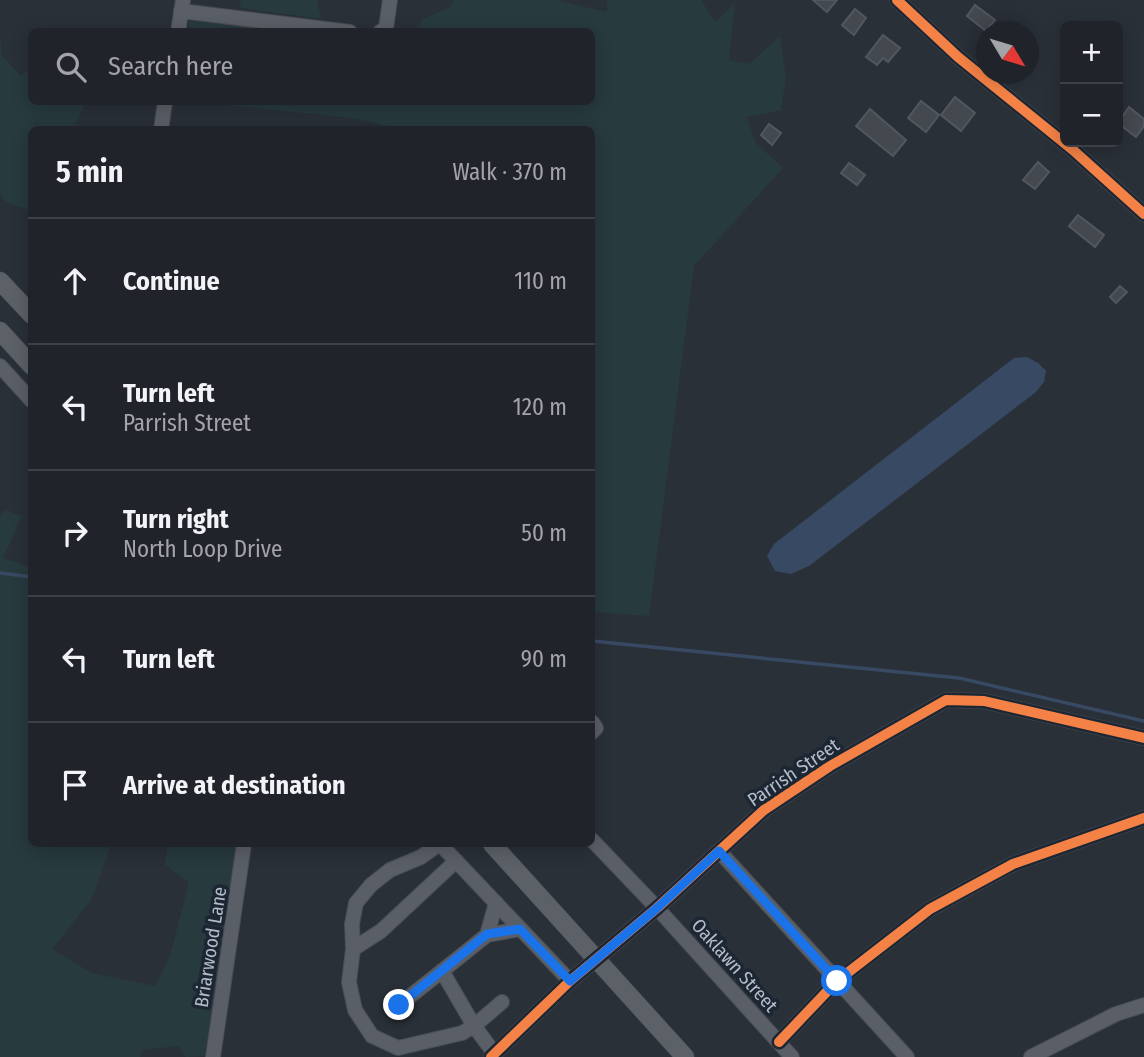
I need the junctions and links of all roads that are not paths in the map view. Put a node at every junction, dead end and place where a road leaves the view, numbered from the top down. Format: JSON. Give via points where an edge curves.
{"nodes":[{"id":1,"x":390,"y":0,"type":"edge"},
{"id":2,"x":897,"y":0,"type":"edge"},
{"id":3,"x":182,"y":5,"type":"edge"},
{"id":4,"x":179,"y":28,"type":"edge"},
{"id":5,"x":325,"y":28,"type":"edge"},
{"id":6,"x":386,"y":28,"type":"edge"},
{"id":7,"x":165,"y":105,"type":"edge"},
{"id":8,"x":162,"y":126,"type":"edge"},
{"id":9,"x":1144,"y":214,"type":"edge"},
{"id":10,"x":0,"y":281,"type":"edge"},
{"id":11,"x":28,"y":311,"type":"edge"},
{"id":12,"x":0,"y":331,"type":"edge"},
{"id":13,"x":28,"y":362,"type":"edge"},
{"id":14,"x":0,"y":366,"type":"edge"},
{"id":15,"x":28,"y":397,"type":"edge"},
{"id":16,"x":1144,"y":738,"type":"edge"},
{"id":17,"x":1144,"y":818,"type":"edge"},
{"id":18,"x":595,"y":842,"type":"edge"},
{"id":19,"x":244,"y":847,"type":"edge"},
{"id":20,"x":436,"y":847,"type":"edge"},
{"id":21,"x":443,"y":847,"type":"edge"},
{"id":22,"x":495,"y":847,"type":"edge"},
{"id":23,"x":719,"y":851,"type":"junction"},
{"id":24,"x":421,"y":857,"type":"junction"},
{"id":25,"x":456,"y":861,"type":"junction"},
{"id":26,"x":438,"y":877,"type":"junction"},
{"id":27,"x":496,"y":903,"type":"junction"},
{"id":28,"x":657,"y":908,"type":"junction"},
{"id":29,"x":520,"y":929,"type":"junction"},
{"id":30,"x":487,"y":934,"type":"junction"},
{"id":31,"x":354,"y":949,"type":"junction"},
{"id":32,"x":596,"y":960,"type":"junction"},
{"id":33,"x":442,"y":971,"type":"junction"},
{"id":34,"x":570,"y":981,"type":"junction"},
{"id":35,"x":837,"y":981,"type":"junction"},
{"id":36,"x":502,"y":1002,"type":"dead end"},
{"id":37,"x":399,"y":1005,"type":"dead end"},
{"id":38,"x":1144,"y":1005,"type":"edge"},
{"id":39,"x":474,"y":1026,"type":"junction"},
{"id":40,"x":779,"y":1042,"type":"junction"},
{"id":41,"x":493,"y":1055,"type":"edge"},
{"id":42,"x":213,"y":1057,"type":"edge"},
{"id":43,"x":685,"y":1057,"type":"edge"},
{"id":44,"x":792,"y":1057,"type":"edge"},
{"id":45,"x":907,"y":1057,"type":"edge"},
{"id":46,"x":1031,"y":1057,"type":"edge"}],
"edges":[{"from":1,"to":6,"type":"street"},
{"from":2,"to":9,"type":"street"},
{"from":3,"to":4,"type":"street"},
{"from":3,"to":5,"type":"street"},
{"from":7,"to":8,"type":"street"},
{"from":10,"to":11,"type":"main road"},
{"from":12,"to":13,"type":"main road"},
{"from":14,"to":15,"type":"street"},
{"from":16,"to":23,"type":"street","name":"Parrish Street","via":[[984,701],[946,699],[764,810]]},
{"from":17,"to":35,"type":"street","via":[[1013,864],[930,909]]},
{"from":18,"to":28,"type":"street","name":"Oaklawn Street"},
{"from":19,"to":42,"type":"street","name":"Briarwood Lane"},
{"from":20,"to":24,"type":"street"},
{"from":21,"to":25,"type":"street"},
{"from":22,"to":32,"type":"main road"},
{"from":23,"to":28,"type":"street","name":"Parrish Street"},
{"from":23,"to":35,"type":"street"},
{"from":24,"to":26,"type":"street"},
{"from":24,"to":31,"type":"street","via":[[390,870],[356,903]]},
{"from":25,"to":26,"type":"street"},
{"from":25,"to":27,"type":"street"},
{"from":26,"to":31,"type":"street","via":[[381,931]]},
{"from":27,"to":29,"type":"street"},
{"from":27,"to":30,"type":"street"},
{"from":28,"to":32,"type":"street","name":"Parrish Street"},
{"from":28,"to":40,"type":"street","name":"Oaklawn Street"},
{"from":29,"to":30,"type":"street"},
{"from":29,"to":34,"type":"street"},
{"from":30,"to":33,"type":"street"},
{"from":31,"to":39,"type":"street","via":[[349,982],[355,1010],[372,1037],[398,1048],[409,1047]]},
{"from":32,"to":34,"type":"street","name":"Parrish Street"},
{"from":32,"to":43,"type":"main road"},
{"from":33,"to":37,"type":"street"},
{"from":33,"to":39,"type":"street"},
{"from":34,"to":41,"type":"street","name":"Parrish Street"},
{"from":35,"to":40,"type":"street"},
{"from":35,"to":45,"type":"street"},
{"from":36,"to":39,"type":"street"},
{"from":38,"to":46,"type":"street","via":[[1116,1014]]},
{"from":39,"to":41,"type":"street"},
{"from":40,"to":44,"type":"street","name":"Oaklawn Street"}]}
